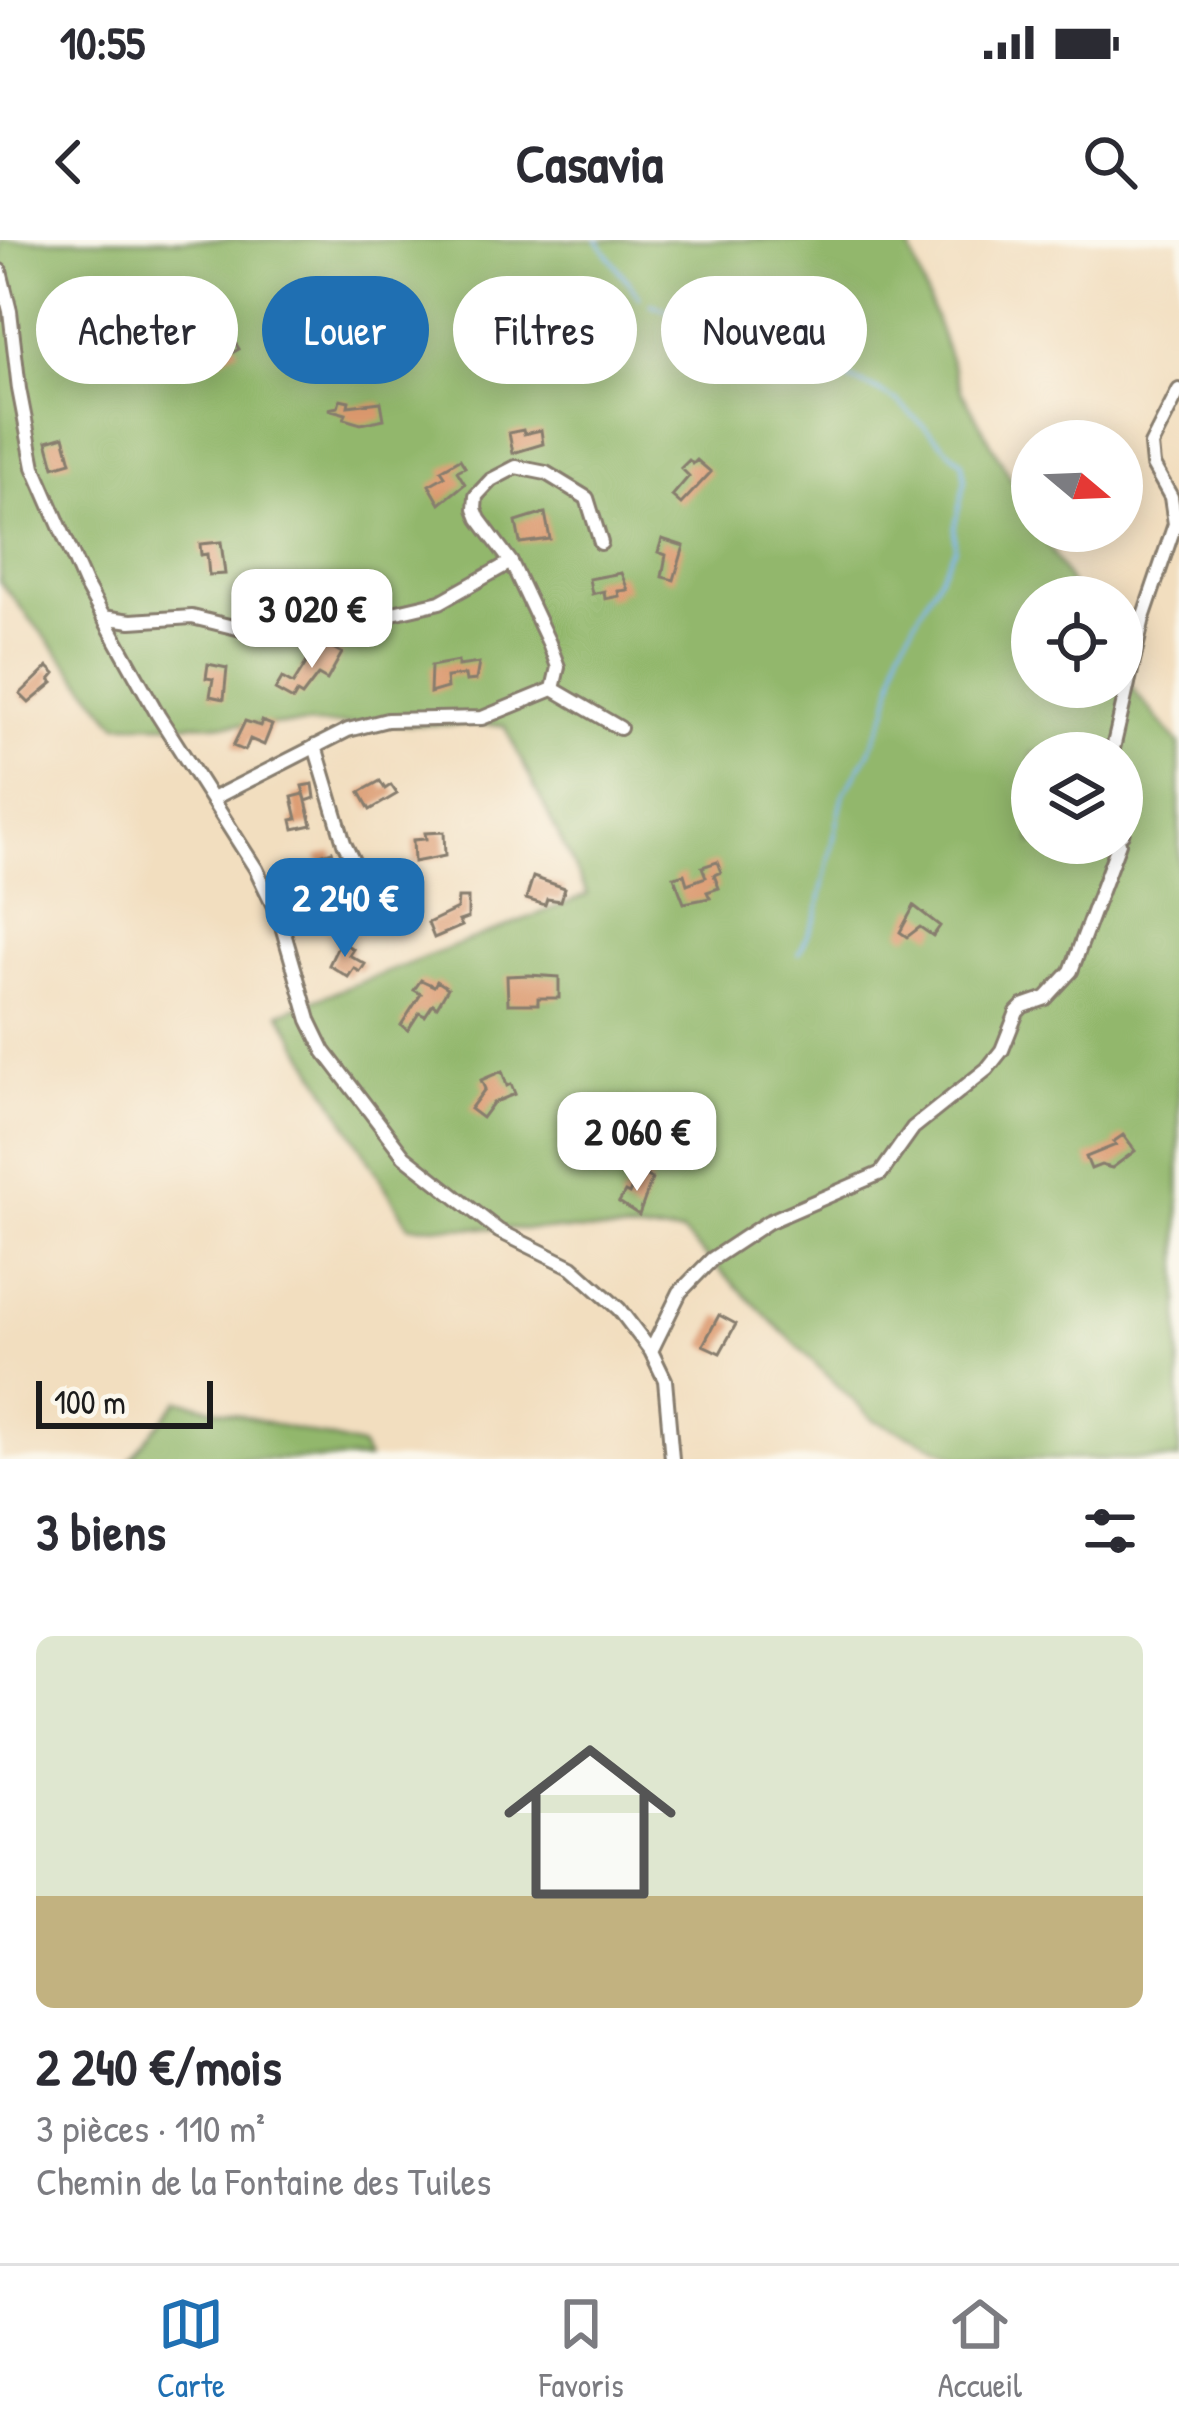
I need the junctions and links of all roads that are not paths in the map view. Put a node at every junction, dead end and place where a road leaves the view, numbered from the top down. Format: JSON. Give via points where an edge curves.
{"nodes":[{"id":1,"x":0,"y":271,"type":"edge"},
{"id":2,"x":1179,"y":390,"type":"edge"},
{"id":3,"x":602,"y":543,"type":"dead end"},
{"id":4,"x":511,"y":562,"type":"junction"},
{"id":5,"x":104,"y":617,"type":"junction"},
{"id":6,"x":553,"y":689,"type":"junction"},
{"id":7,"x":620,"y":728,"type":"dead end"},
{"id":8,"x":1117,"y":732,"type":"edge"},
{"id":9,"x":315,"y":746,"type":"junction"},
{"id":10,"x":212,"y":799,"type":"junction"},
{"id":11,"x":1111,"y":864,"type":"edge"},
{"id":12,"x":385,"y":889,"type":"dead end"},
{"id":13,"x":651,"y":1351,"type":"junction"},
{"id":14,"x":672,"y":1459,"type":"edge"}],
"edges":[{"from":1,"to":5,"type":"street","via":[[34,467]]},
{"from":2,"to":8,"type":"street","via":[[1150,455],[1171,496],[1173,537],[1143,618]]},
{"from":3,"to":4,"type":"street","via":[[586,498],[546,473],[516,467],[491,480],[475,509]]},
{"from":4,"to":5,"type":"street","via":[[440,602],[368,619],[357,610],[287,632],[192,617]]},
{"from":4,"to":6,"type":"street","via":[[558,667]]},
{"from":5,"to":10,"type":"street"},
{"from":6,"to":7,"type":"street"},
{"from":6,"to":9,"type":"street","via":[[482,718],[387,720]]},
{"from":9,"to":10,"type":"street"},
{"from":9,"to":12,"type":"street","via":[[344,843],[359,873]]},
{"from":10,"to":13,"type":"street","via":[[256,868],[309,1020],[353,1092],[414,1165],[499,1231],[597,1286]]},
{"from":11,"to":13,"type":"street","via":[[1071,970],[1046,998],[1017,1012],[987,1069],[913,1128],[881,1173],[768,1222],[712,1259],[680,1292]]},
{"from":13,"to":14,"type":"street","via":[[665,1380]]}]}
